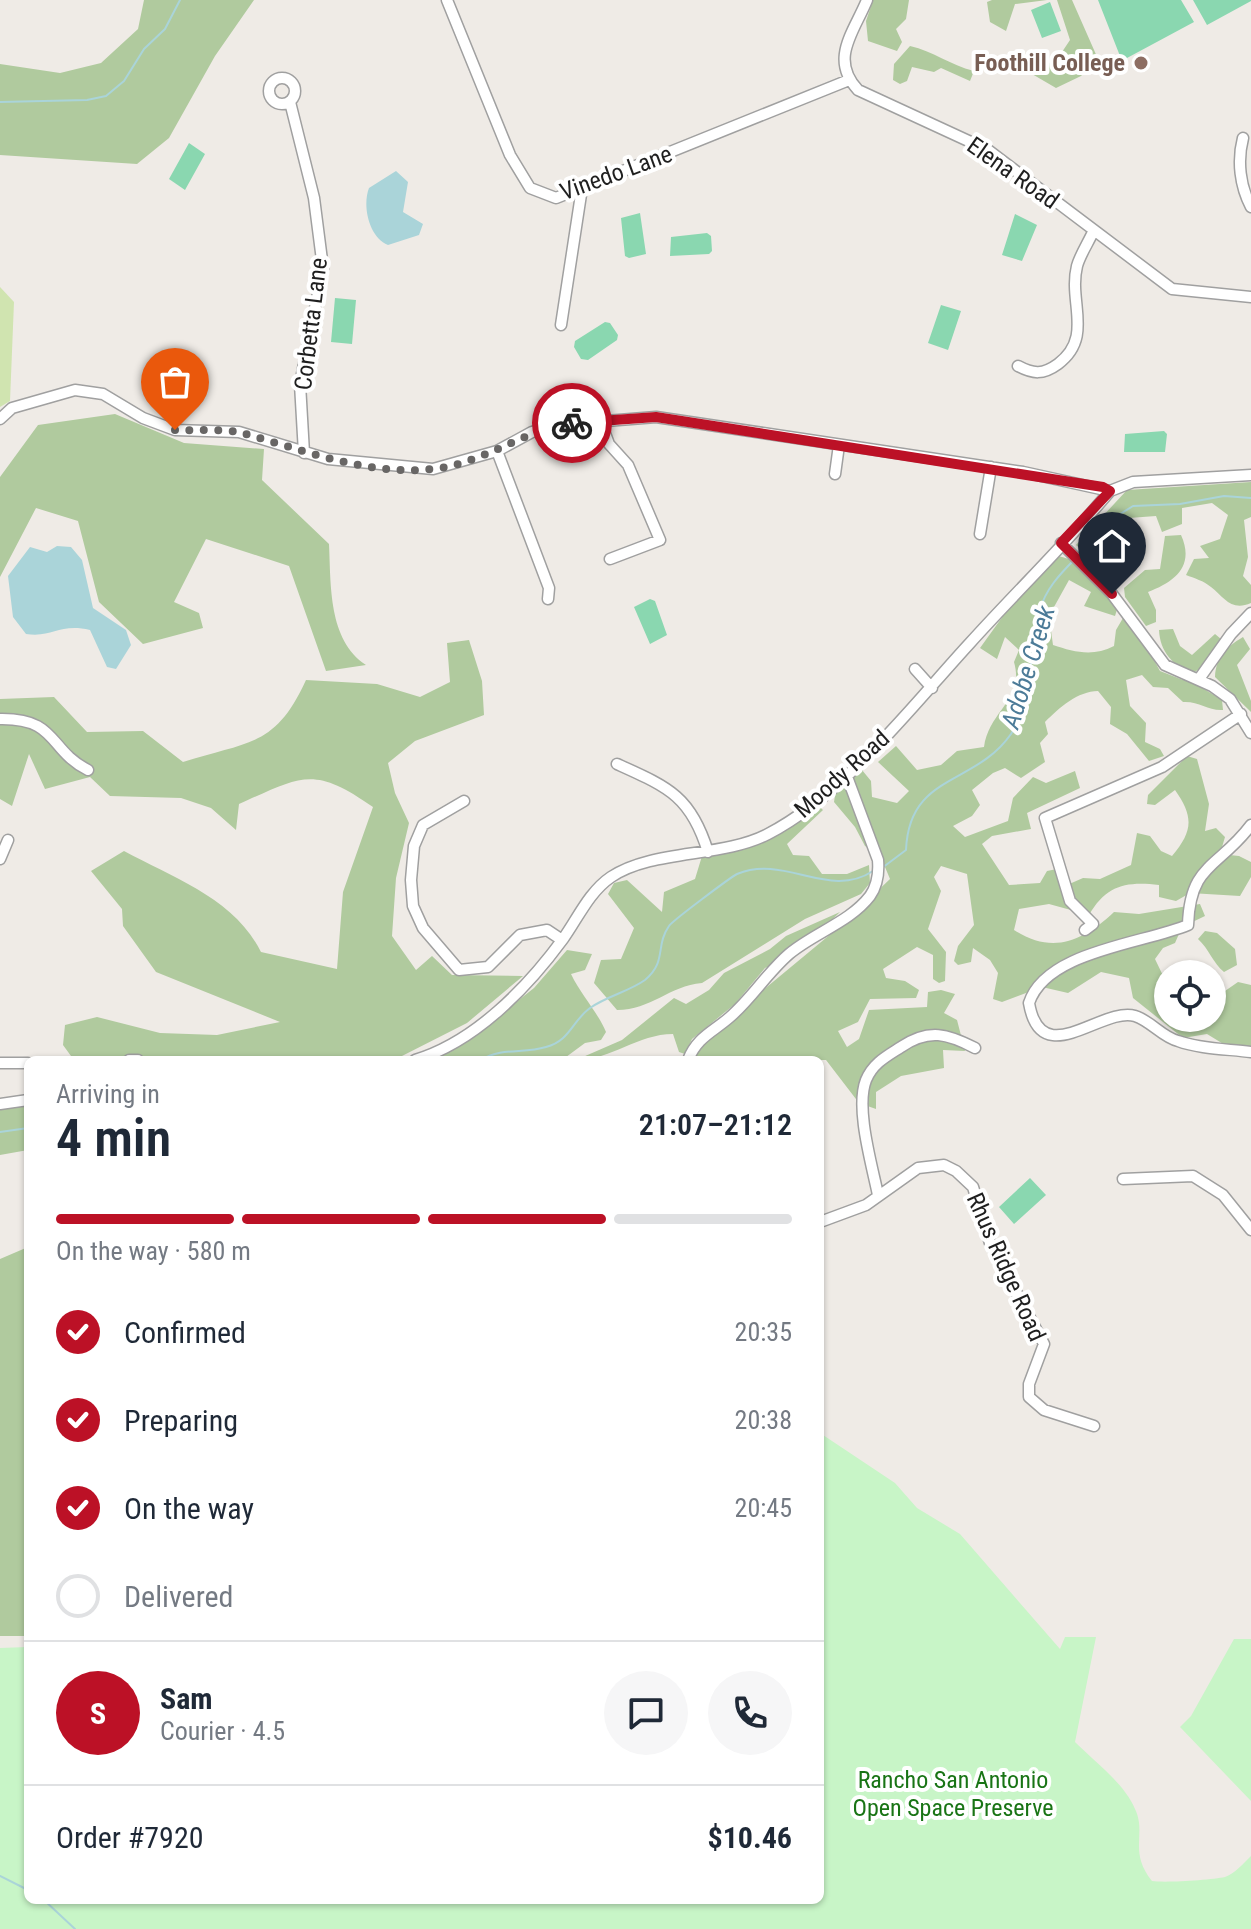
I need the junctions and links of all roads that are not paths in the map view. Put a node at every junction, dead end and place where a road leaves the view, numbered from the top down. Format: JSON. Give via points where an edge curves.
{"nodes":[{"id":1,"x":447,"y":0,"type":"edge"},
{"id":2,"x":867,"y":0,"type":"edge"},
{"id":3,"x":849,"y":80,"type":"junction"},
{"id":4,"x":290,"y":102,"type":"dead end"},
{"id":5,"x":1243,"y":138,"type":"dead end"},
{"id":6,"x":582,"y":188,"type":"junction"},
{"id":7,"x":1251,"y":207,"type":"edge"},
{"id":8,"x":1093,"y":232,"type":"junction"},
{"id":9,"x":1251,"y":297,"type":"edge"},
{"id":10,"x":561,"y":325,"type":"dead end"},
{"id":11,"x":1018,"y":366,"type":"dead end"},
{"id":12,"x":0,"y":419,"type":"edge"},
{"id":13,"x":600,"y":420,"type":"junction"},
{"id":14,"x":839,"y":445,"type":"junction"},
{"id":15,"x":497,"y":451,"type":"junction"},
{"id":16,"x":304,"y":453,"type":"junction"},
{"id":17,"x":991,"y":467,"type":"junction"},
{"id":18,"x":835,"y":474,"type":"dead end"},
{"id":19,"x":1251,"y":475,"type":"edge"},
{"id":20,"x":1110,"y":491,"type":"junction"},
{"id":21,"x":980,"y":534,"type":"dead end"},
{"id":22,"x":1061,"y":543,"type":"junction"},
{"id":23,"x":610,"y":559,"type":"dead end"},
{"id":24,"x":548,"y":599,"type":"dead end"},
{"id":25,"x":1251,"y":613,"type":"edge"},
{"id":26,"x":915,"y":669,"type":"dead end"},
{"id":27,"x":1199,"y":679,"type":"junction"},
{"id":28,"x":932,"y":688,"type":"junction"},
{"id":29,"x":1241,"y":714,"type":"junction"},
{"id":30,"x":0,"y":719,"type":"edge"},
{"id":31,"x":1251,"y":733,"type":"edge"},
{"id":32,"x":617,"y":764,"type":"dead end"},
{"id":33,"x":88,"y":770,"type":"dead end"},
{"id":34,"x":846,"y":774,"type":"junction"},
{"id":35,"x":464,"y":801,"type":"dead end"},
{"id":36,"x":1251,"y":825,"type":"edge"},
{"id":37,"x":8,"y":840,"type":"dead end"},
{"id":38,"x":708,"y":852,"type":"junction"},
{"id":39,"x":0,"y":859,"type":"edge"},
{"id":40,"x":1085,"y":930,"type":"dead end"},
{"id":41,"x":562,"y":940,"type":"junction"},
{"id":42,"x":975,"y":1048,"type":"dead end"},
{"id":43,"x":1251,"y":1052,"type":"edge"},
{"id":44,"x":425,"y":1056,"type":"edge"},
{"id":45,"x":690,"y":1056,"type":"edge"},
{"id":46,"x":0,"y":1063,"type":"edge"},
{"id":47,"x":24,"y":1063,"type":"edge"},
{"id":48,"x":24,"y":1101,"type":"edge"},
{"id":49,"x":0,"y":1104,"type":"edge"},
{"id":50,"x":1123,"y":1179,"type":"dead end"},
{"id":51,"x":878,"y":1195,"type":"junction"},
{"id":52,"x":824,"y":1221,"type":"edge"},
{"id":53,"x":1251,"y":1230,"type":"edge"},
{"id":54,"x":1094,"y":1426,"type":"dead end"}],
"edges":[{"from":1,"to":6,"type":"street","name":"Vinedo Lane","via":[[510,155],[530,188],[556,198]]},
{"from":2,"to":3,"type":"street","via":[[843,54]]},
{"from":3,"to":6,"type":"street","name":"Vinedo Lane"},
{"from":3,"to":8,"type":"street","name":"Elena Road","via":[[870,98],[988,150]]},
{"from":4,"to":16,"type":"street","name":"Corbetta Lane","via":[[314,198],[323,268],[300,384]]},
{"from":5,"to":7,"type":"street","via":[[1242,186]]},
{"from":6,"to":10,"type":"street"},
{"from":8,"to":9,"type":"street","name":"Elena Road","via":[[1172,289]]},
{"from":8,"to":11,"type":"street","via":[[1077,267],[1080,323],[1073,350],[1040,373]]},
{"from":12,"to":16,"type":"street","via":[[12,408],[75,390],[103,394],[175,430],[239,432]]},
{"from":13,"to":14,"type":"street","via":[[656,417]]},
{"from":13,"to":15,"type":"street","via":[[532,432]]},
{"from":13,"to":23,"type":"street","via":[[609,444],[628,465],[660,540]]},
{"from":14,"to":17,"type":"street"},
{"from":14,"to":18,"type":"street"},
{"from":15,"to":16,"type":"street","via":[[433,469],[371,466]]},
{"from":15,"to":24,"type":"street","via":[[549,588]]},
{"from":17,"to":20,"type":"street"},
{"from":17,"to":21,"type":"street"},
{"from":19,"to":20,"type":"street","via":[[1133,482]]},
{"from":20,"to":22,"type":"street","name":"Moody Road"},
{"from":22,"to":27,"type":"street","via":[[1112,594],[1165,665]]},
{"from":22,"to":28,"type":"street","name":"Moody Road"},
{"from":25,"to":27,"type":"street"},
{"from":26,"to":28,"type":"street"},
{"from":27,"to":29,"type":"street","via":[[1230,699]]},
{"from":28,"to":34,"type":"street","name":"Moody Road"},
{"from":29,"to":31,"type":"street"},
{"from":29,"to":40,"type":"street","via":[[1162,767],[1045,818],[1070,901],[1093,924]]},
{"from":30,"to":33,"type":"street","via":[[25,719],[46,730]]},
{"from":32,"to":38,"type":"street","via":[[681,799],[699,823]]},
{"from":34,"to":38,"type":"street","name":"Moody Road","via":[[767,835]]},
{"from":34,"to":45,"type":"street","via":[[878,860],[871,895],[792,952],[730,1017],[705,1032]]},
{"from":35,"to":41,"type":"street","via":[[423,825],[414,846],[413,906],[423,928],[459,970],[488,967],[520,935],[547,930]]},
{"from":36,"to":43,"type":"street","via":[[1205,867],[1189,898],[1188,925],[1073,960],[1048,974],[1029,1003],[1034,1023],[1048,1033],[1074,1035],[1117,1015],[1135,1016],[1176,1041]]},
{"from":37,"to":39,"type":"street"},
{"from":38,"to":41,"type":"street","name":"Moody Road","via":[[637,866],[609,878]]},
{"from":41,"to":44,"type":"street","name":"Moody Road","via":[[528,984],[474,1028]]},
{"from":42,"to":51,"type":"street","via":[[947,1034],[910,1040],[871,1071],[864,1083],[865,1128]]},
{"from":46,"to":47,"type":"street"},
{"from":48,"to":49,"type":"street"},
{"from":50,"to":53,"type":"street","via":[[1193,1176],[1223,1195]]},
{"from":51,"to":52,"type":"street","name":"Rhus Ridge Road"},
{"from":51,"to":54,"type":"street","name":"Rhus Ridge Road","via":[[918,1168],[933,1165],[956,1171],[973,1187],[990,1243],[1044,1344],[1029,1397],[1044,1410]]}]}
